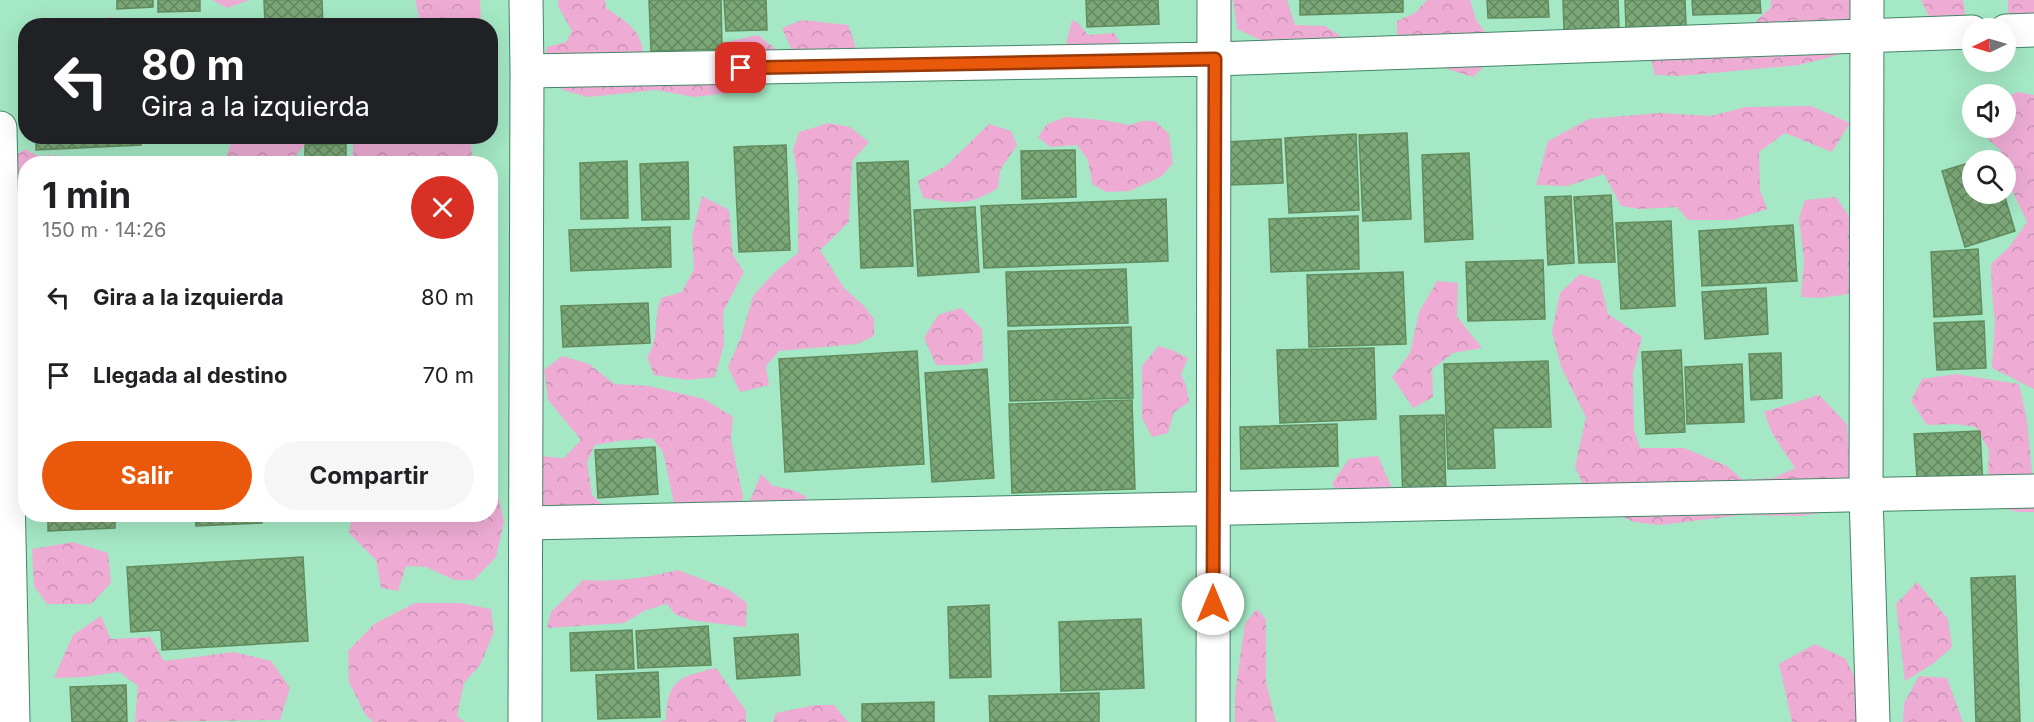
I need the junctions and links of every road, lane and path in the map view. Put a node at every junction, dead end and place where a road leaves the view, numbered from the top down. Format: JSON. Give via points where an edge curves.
{"nodes":[{"id":1,"x":526,"y":0,"type":"edge"},
{"id":2,"x":1214,"y":0,"type":"edge"},
{"id":3,"x":1868,"y":0,"type":"edge"},
{"id":4,"x":2034,"y":30,"type":"edge"},
{"id":5,"x":2016,"y":31,"type":"edge"},
{"id":6,"x":1962,"y":32,"type":"edge"},
{"id":7,"x":1867,"y":36,"type":"junction"},
{"id":8,"x":1215,"y":59,"type":"junction"},
{"id":9,"x":527,"y":71,"type":"junction"},
{"id":10,"x":0,"y":129,"type":"edge"},
{"id":11,"x":2034,"y":491,"type":"edge"},
{"id":12,"x":1866,"y":496,"type":"junction"},
{"id":13,"x":1213,"y":510,"type":"junction"},
{"id":14,"x":526,"y":523,"type":"junction"},
{"id":15,"x":13,"y":722,"type":"edge"},
{"id":16,"x":525,"y":722,"type":"edge"},
{"id":17,"x":1213,"y":722,"type":"edge"},
{"id":18,"x":1873,"y":722,"type":"edge"}],
"edges":[{"from":1,"to":9,"type":"street"},
{"from":2,"to":8,"type":"street"},
{"from":3,"to":7,"type":"street"},
{"from":4,"to":5,"type":"street"},
{"from":6,"to":7,"type":"street"},
{"from":7,"to":8,"type":"street"},
{"from":7,"to":12,"type":"street"},
{"from":8,"to":9,"type":"street"},
{"from":8,"to":13,"type":"street"},
{"from":9,"to":14,"type":"street"},
{"from":10,"to":15,"type":"street"},
{"from":11,"to":12,"type":"street"},
{"from":12,"to":13,"type":"street"},
{"from":12,"to":18,"type":"street"},
{"from":13,"to":14,"type":"street"},
{"from":13,"to":17,"type":"street"},
{"from":14,"to":16,"type":"street"}]}
